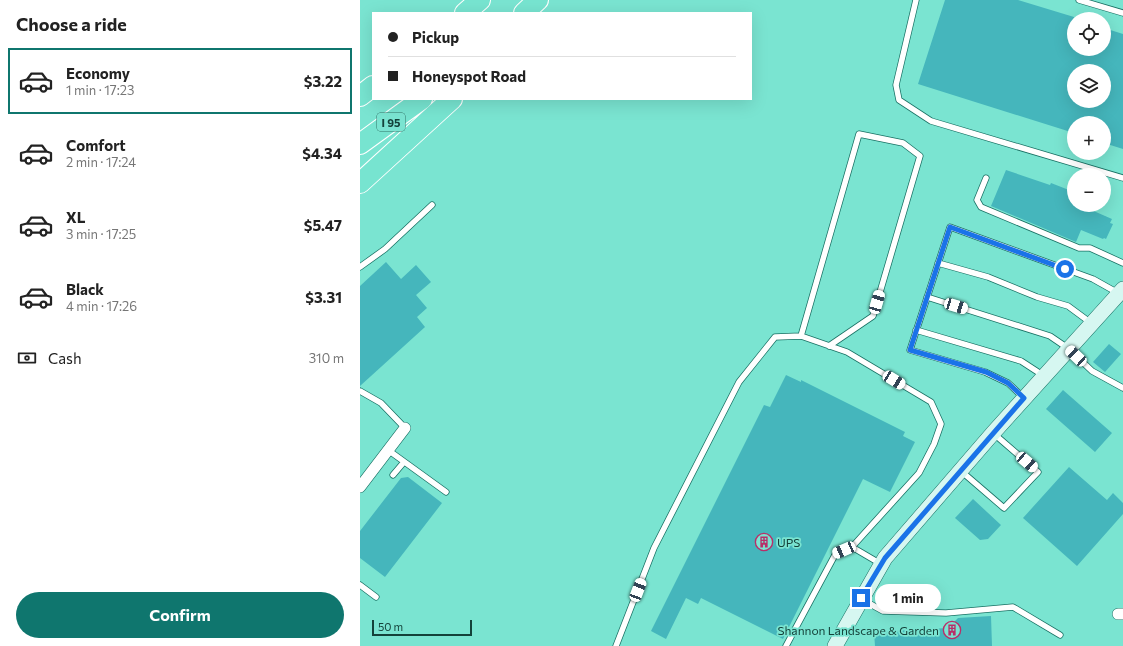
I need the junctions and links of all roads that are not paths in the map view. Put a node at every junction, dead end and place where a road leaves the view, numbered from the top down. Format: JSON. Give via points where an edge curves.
{"nodes":[{"id":1,"x":480,"y":0,"type":"edge"},
{"id":2,"x":538,"y":0,"type":"edge"},
{"id":3,"x":548,"y":0,"type":"edge"},
{"id":4,"x":916,"y":0,"type":"edge"},
{"id":5,"x":1079,"y":0,"type":"edge"},
{"id":6,"x":466,"y":12,"type":"edge"},
{"id":7,"x":525,"y":12,"type":"edge"},
{"id":8,"x":538,"y":12,"type":"edge"},
{"id":9,"x":1123,"y":13,"type":"edge"},
{"id":10,"x":372,"y":87,"type":"edge"},
{"id":11,"x":360,"y":96,"type":"edge"},
{"id":12,"x":421,"y":100,"type":"edge"},
{"id":13,"x":451,"y":100,"type":"edge"},
{"id":14,"x":360,"y":144,"type":"edge"},
{"id":15,"x":986,"y":178,"type":"dead end"},
{"id":16,"x":1123,"y":178,"type":"edge"},
{"id":17,"x":360,"y":183,"type":"edge"},
{"id":18,"x":432,"y":206,"type":"dead end"},
{"id":19,"x":938,"y":263,"type":"junction"},
{"id":20,"x":1123,"y":263,"type":"edge"},
{"id":21,"x":360,"y":267,"type":"edge"},
{"id":22,"x":1122,"y":292,"type":"edge"},
{"id":23,"x":927,"y":297,"type":"junction"},
{"id":24,"x":1092,"y":323,"type":"junction"},
{"id":25,"x":916,"y":330,"type":"junction"},
{"id":26,"x":801,"y":336,"type":"junction"},
{"id":27,"x":829,"y":346,"type":"junction"},
{"id":28,"x":1069,"y":349,"type":"junction"},
{"id":29,"x":1044,"y":376,"type":"junction"},
{"id":30,"x":1123,"y":388,"type":"edge"},
{"id":31,"x":360,"y":391,"type":"edge"},
{"id":32,"x":1024,"y":398,"type":"junction"},
{"id":33,"x":405,"y":428,"type":"joint"},
{"id":34,"x":993,"y":433,"type":"junction"},
{"id":35,"x":388,"y":450,"type":"junction"},
{"id":36,"x":404,"y":462,"type":"junction"},
{"id":37,"x":960,"y":470,"type":"junction"},
{"id":38,"x":394,"y":475,"type":"dead end"},
{"id":39,"x":360,"y":487,"type":"edge"},
{"id":40,"x":446,"y":492,"type":"dead end"},
{"id":41,"x":852,"y":547,"type":"junction"},
{"id":42,"x":881,"y":564,"type":"junction"},
{"id":43,"x":360,"y":585,"type":"edge"},
{"id":44,"x":376,"y":596,"type":"dead end"},
{"id":45,"x":861,"y":598,"type":"junction"},
{"id":46,"x":1060,"y":635,"type":"dead end"},
{"id":47,"x":616,"y":646,"type":"edge"},
{"id":48,"x":786,"y":646,"type":"edge"},
{"id":49,"x":835,"y":646,"type":"edge"}],
"edges":[{"from":1,"to":6,"type":"highway"},
{"from":2,"to":7,"type":"highway"},
{"from":3,"to":8,"type":"highway"},
{"from":4,"to":16,"type":"lane","via":[[896,85],[898,100],[931,121]]},
{"from":5,"to":9,"type":"lane"},
{"from":10,"to":11,"type":"highway"},
{"from":12,"to":14,"type":"highway","number":"I 95"},
{"from":13,"to":17,"type":"highway"},
{"from":15,"to":20,"type":"lane","via":[[977,200],[981,208],[1079,248],[1090,248]]},
{"from":18,"to":21,"type":"lane","via":[[386,249]]},
{"from":19,"to":22,"type":"lane","via":[[950,227]]},
{"from":19,"to":23,"type":"lane"},
{"from":19,"to":24,"type":"lane","via":[[988,277],[1037,297],[1068,306]]},
{"from":22,"to":24,"type":"main road"},
{"from":23,"to":25,"type":"lane"},
{"from":23,"to":28,"type":"lane","via":[[1050,336]]},
{"from":24,"to":28,"type":"main road"},
{"from":25,"to":29,"type":"lane","via":[[1021,361]]},
{"from":25,"to":32,"type":"lane","via":[[910,350],[986,372],[1008,383]]},
{"from":26,"to":27,"type":"lane"},
{"from":26,"to":27,"type":"lane","via":[[859,134],[903,143],[920,156],[873,316]]},
{"from":26,"to":47,"type":"lane","via":[[775,337],[739,382],[654,548]]},
{"from":27,"to":41,"type":"lane","via":[[846,352],[930,402],[940,424],[934,444],[919,473]]},
{"from":28,"to":29,"type":"main road"},
{"from":28,"to":30,"type":"lane","via":[[1092,371]]},
{"from":29,"to":32,"type":"main road"},
{"from":31,"to":33,"type":"lane","via":[[381,403]]},
{"from":32,"to":34,"type":"main road"},
{"from":33,"to":35,"type":"street"},
{"from":34,"to":37,"type":"main road"},
{"from":34,"to":37,"type":"lane","via":[[1038,472],[1004,508]]},
{"from":35,"to":36,"type":"lane"},
{"from":35,"to":39,"type":"street"},
{"from":36,"to":38,"type":"lane"},
{"from":36,"to":40,"type":"lane"},
{"from":37,"to":42,"type":"main road"},
{"from":41,"to":42,"type":"lane"},
{"from":41,"to":48,"type":"lane","via":[[836,554]]},
{"from":42,"to":45,"type":"main road"},
{"from":43,"to":44,"type":"lane"},
{"from":45,"to":46,"type":"lane","via":[[883,612],[946,613],[1013,607]]},
{"from":45,"to":49,"type":"main road"}]}
